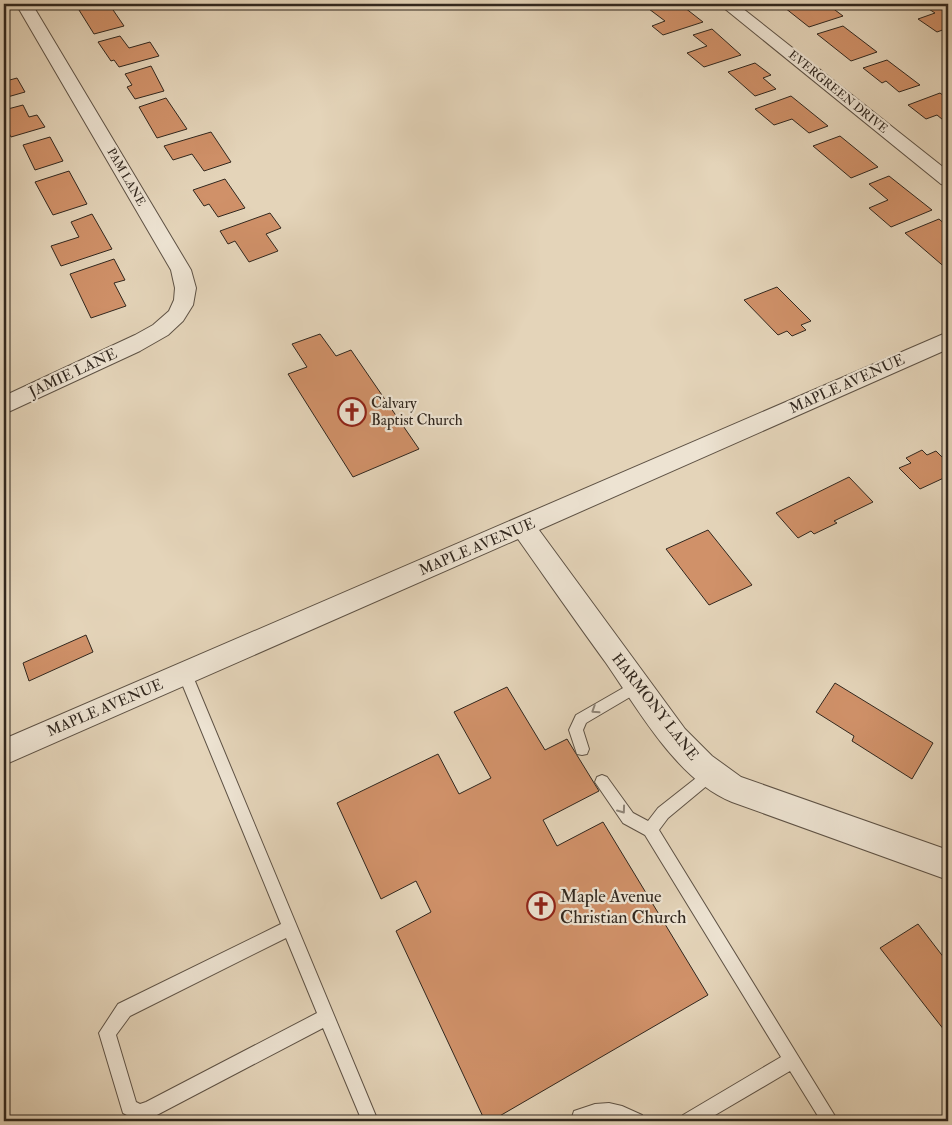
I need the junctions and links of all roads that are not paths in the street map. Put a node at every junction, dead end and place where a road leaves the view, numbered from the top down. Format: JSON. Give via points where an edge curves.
{"nodes":[{"id":1,"x":24,"y":4,"type":"edge"},
{"id":2,"x":727,"y":4,"type":"edge"},
{"id":3,"x":948,"y":180,"type":"edge"},
{"id":4,"x":142,"y":340,"type":"joint"},
{"id":5,"x":948,"y":340,"type":"edge"},
{"id":6,"x":4,"y":406,"type":"edge"},
{"id":7,"x":523,"y":527,"type":"junction"},
{"id":8,"x":185,"y":674,"type":"junction"},
{"id":9,"x":638,"y":686,"type":"junction"},
{"id":10,"x":582,"y":749,"type":"dead end"},
{"id":11,"x":4,"y":752,"type":"edge"},
{"id":12,"x":710,"y":774,"type":"junction"},
{"id":13,"x":602,"y":782,"type":"dead end"},
{"id":14,"x":650,"y":830,"type":"junction"},
{"id":15,"x":948,"y":865,"type":"edge"},
{"id":16,"x":290,"y":928,"type":"junction"},
{"id":17,"x":327,"y":1017,"type":"junction"},
{"id":18,"x":792,"y":1060,"type":"junction"},
{"id":19,"x":580,"y":1117,"type":"dead end"},
{"id":20,"x":370,"y":1121,"type":"edge"},
{"id":21,"x":636,"y":1121,"type":"edge"},
{"id":22,"x":689,"y":1121,"type":"edge"},
{"id":23,"x":830,"y":1121,"type":"edge"}],
"edges":[{"from":1,"to":4,"type":"street","name":"PAM LANE","via":[[186,280],[185,298],[176,316]]},
{"from":2,"to":3,"type":"street","name":"EVERGREEN DRIVE"},
{"from":4,"to":6,"type":"street","name":"JAMIE LANE"},
{"from":5,"to":7,"type":"street","name":"MAPLE AVENUE"},
{"from":7,"to":8,"type":"street","name":"MAPLE AVENUE"},
{"from":7,"to":9,"type":"street","name":"HARMONY LANE"},
{"from":8,"to":11,"type":"street","name":"MAPLE AVENUE"},
{"from":8,"to":16,"type":"lane"},
{"from":9,"to":10,"type":"lane","one_way":true,"via":[[581,719],[576,730]]},
{"from":9,"to":12,"type":"street","name":"HARMONY LANE","via":[[675,738]]},
{"from":12,"to":14,"type":"lane","via":[[663,813]]},
{"from":12,"to":15,"type":"street","name":"HARMONY LANE","via":[[732,788]]},
{"from":13,"to":14,"type":"lane","one_way":true,"via":[[628,818]]},
{"from":14,"to":18,"type":"lane"},
{"from":16,"to":17,"type":"lane"},
{"from":16,"to":17,"type":"lane","via":[[124,1010],[106,1033],[129,1107],[138,1113],[149,1110]]},
{"from":17,"to":20,"type":"lane"},
{"from":18,"to":22,"type":"lane"},
{"from":18,"to":23,"type":"lane"},
{"from":19,"to":21,"type":"lane","via":[[595,1112],[621,1112]]}]}
